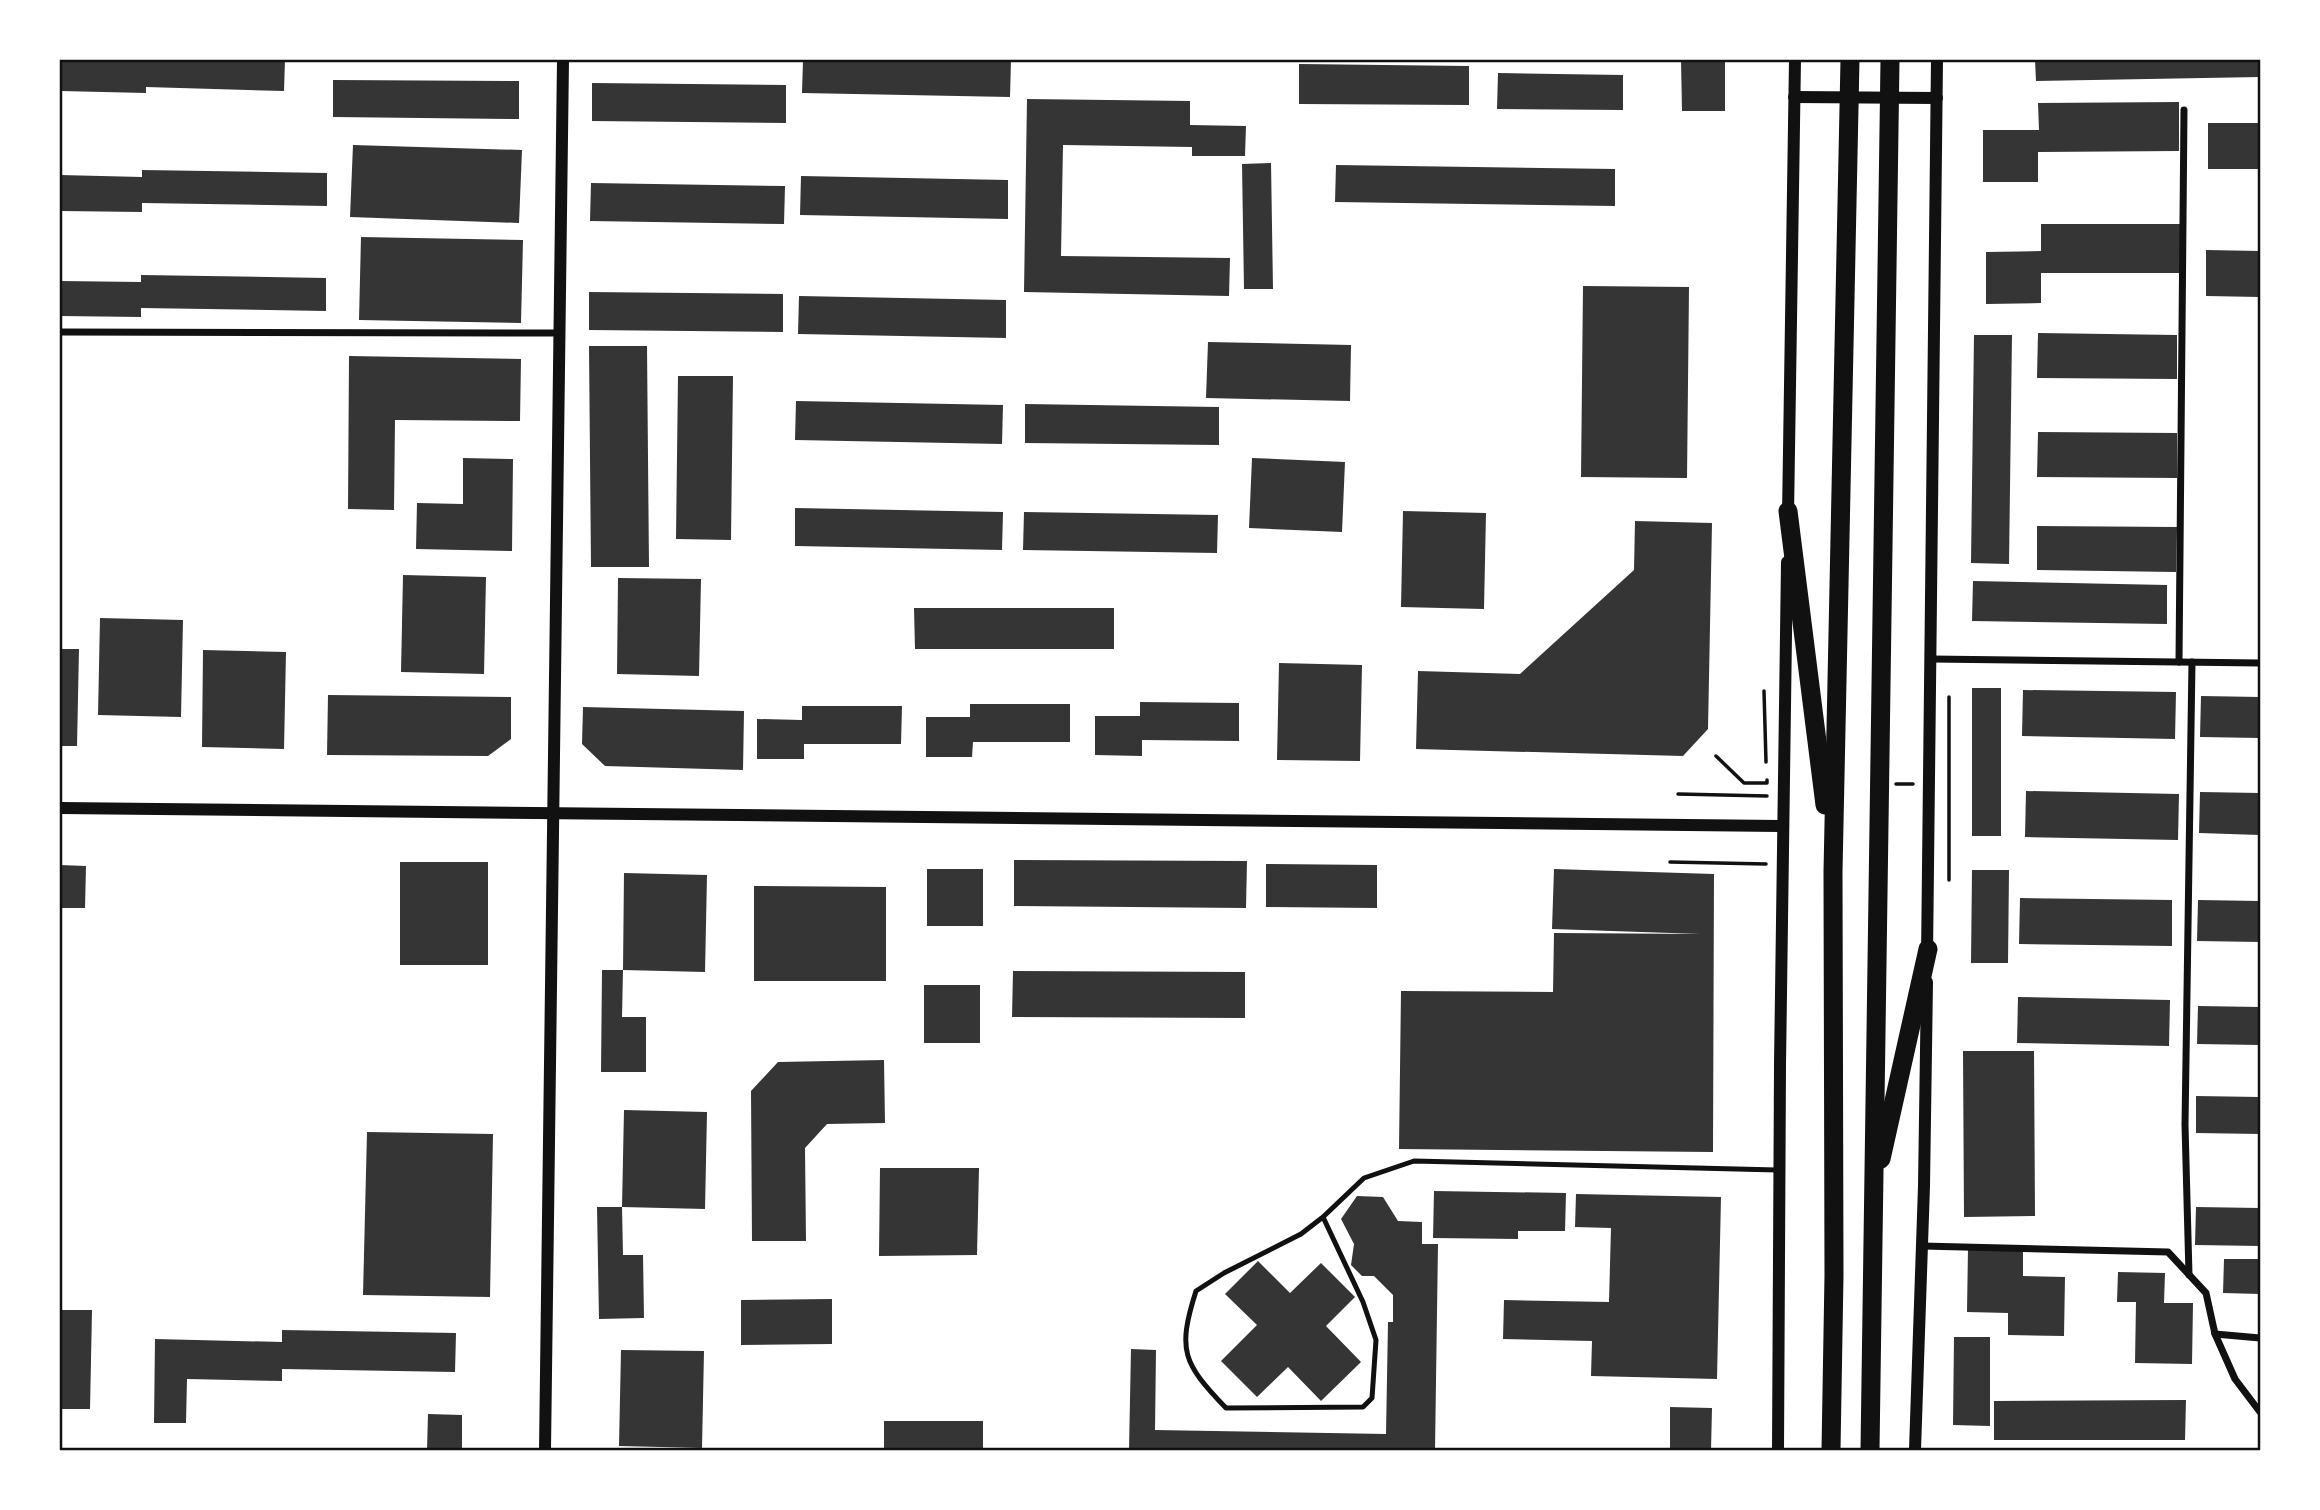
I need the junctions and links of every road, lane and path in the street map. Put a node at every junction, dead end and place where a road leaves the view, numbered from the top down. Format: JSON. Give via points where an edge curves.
{"nodes":[{"id":1,"x":563,"y":60,"type":"edge"},
{"id":2,"x":1794,"y":60,"type":"edge"},
{"id":3,"x":1850,"y":60,"type":"edge"},
{"id":4,"x":1890,"y":60,"type":"edge"},
{"id":5,"x":1937,"y":60,"type":"edge"},
{"id":6,"x":1794,"y":97,"type":"junction"},
{"id":7,"x":1937,"y":98,"type":"junction"},
{"id":8,"x":2184,"y":110,"type":"dead end"},
{"id":9,"x":60,"y":332,"type":"edge"},
{"id":10,"x":559,"y":333,"type":"junction"},
{"id":11,"x":1788,"y":511,"type":"junction"},
{"id":12,"x":1931,"y":659,"type":"junction"},
{"id":13,"x":2179,"y":662,"type":"junction"},
{"id":14,"x":2192,"y":662,"type":"junction"},
{"id":15,"x":2260,"y":663,"type":"edge"},
{"id":16,"x":1764,"y":691,"type":"dead end"},
{"id":17,"x":1949,"y":697,"type":"dead end"},
{"id":18,"x":1716,"y":756,"type":"dead end"},
{"id":19,"x":1678,"y":794,"type":"dead end"},
{"id":20,"x":1767,"y":796,"type":"dead end"},
{"id":21,"x":60,"y":808,"type":"edge"},
{"id":22,"x":553,"y":815,"type":"junction"},
{"id":23,"x":1782,"y":827,"type":"junction"},
{"id":24,"x":1670,"y":862,"type":"dead end"},
{"id":25,"x":1766,"y":864,"type":"dead end"},
{"id":26,"x":1833,"y":872,"type":"junction"},
{"id":27,"x":1949,"y":880,"type":"dead end"},
{"id":28,"x":1928,"y":949,"type":"junction"},
{"id":29,"x":1780,"y":1171,"type":"junction"},
{"id":30,"x":1872,"y":1201,"type":"junction"},
{"id":31,"x":1323,"y":1217,"type":"junction"},
{"id":32,"x":1922,"y":1246,"type":"junction"},
{"id":33,"x":2189,"y":1275,"type":"junction"},
{"id":34,"x":2215,"y":1334,"type":"junction"},
{"id":35,"x":2260,"y":1338,"type":"edge"},
{"id":36,"x":2260,"y":1412,"type":"edge"},
{"id":37,"x":545,"y":1451,"type":"edge"},
{"id":38,"x":1779,"y":1451,"type":"edge"},
{"id":39,"x":1831,"y":1451,"type":"edge"},
{"id":40,"x":1870,"y":1451,"type":"edge"},
{"id":41,"x":1915,"y":1451,"type":"edge"}],
"edges":[{"from":1,"to":10,"type":"street"},
{"from":2,"to":6,"type":"street"},
{"from":3,"to":26,"type":"highway"},
{"from":4,"to":30,"type":"highway"},
{"from":5,"to":7,"type":"street"},
{"from":6,"to":7,"type":"street"},
{"from":6,"to":11,"type":"street"},
{"from":7,"to":12,"type":"street"},
{"from":8,"to":13,"type":"street"},
{"from":9,"to":10,"type":"street"},
{"from":10,"to":22,"type":"street"},
{"from":11,"to":23,"type":"street"},
{"from":11,"to":26,"type":"highway"},
{"from":12,"to":13,"type":"street"},
{"from":12,"to":28,"type":"street"},
{"from":13,"to":14,"type":"street"},
{"from":14,"to":15,"type":"street"},
{"from":14,"to":33,"type":"street","via":[[2185,1125]]},
{"from":16,"to":18,"type":"path","via":[[1767,783],[1744,783]]},
{"from":17,"to":27,"type":"path"},
{"from":19,"to":20,"type":"path"},
{"from":21,"to":22,"type":"street"},
{"from":22,"to":23,"type":"street"},
{"from":22,"to":37,"type":"street"},
{"from":23,"to":29,"type":"street"},
{"from":24,"to":25,"type":"path"},
{"from":26,"to":39,"type":"highway"},
{"from":28,"to":30,"type":"highway"},
{"from":28,"to":32,"type":"street"},
{"from":29,"to":31,"type":"lane","via":[[1414,1161],[1364,1178]]},
{"from":29,"to":38,"type":"street"},
{"from":30,"to":40,"type":"highway"},
{"from":31,"to":31,"type":"lane","via":[[1301,1234],[1196,1291],[1187,1319],[1186,1351],[1197,1377],[1226,1408],[1363,1407],[1372,1398],[1376,1340]]},
{"from":32,"to":33,"type":"street","via":[[2168,1252]]},
{"from":32,"to":41,"type":"street"},
{"from":33,"to":34,"type":"street","via":[[2206,1293]]},
{"from":34,"to":35,"type":"street"},
{"from":34,"to":36,"type":"street","via":[[2235,1379]]}]}
